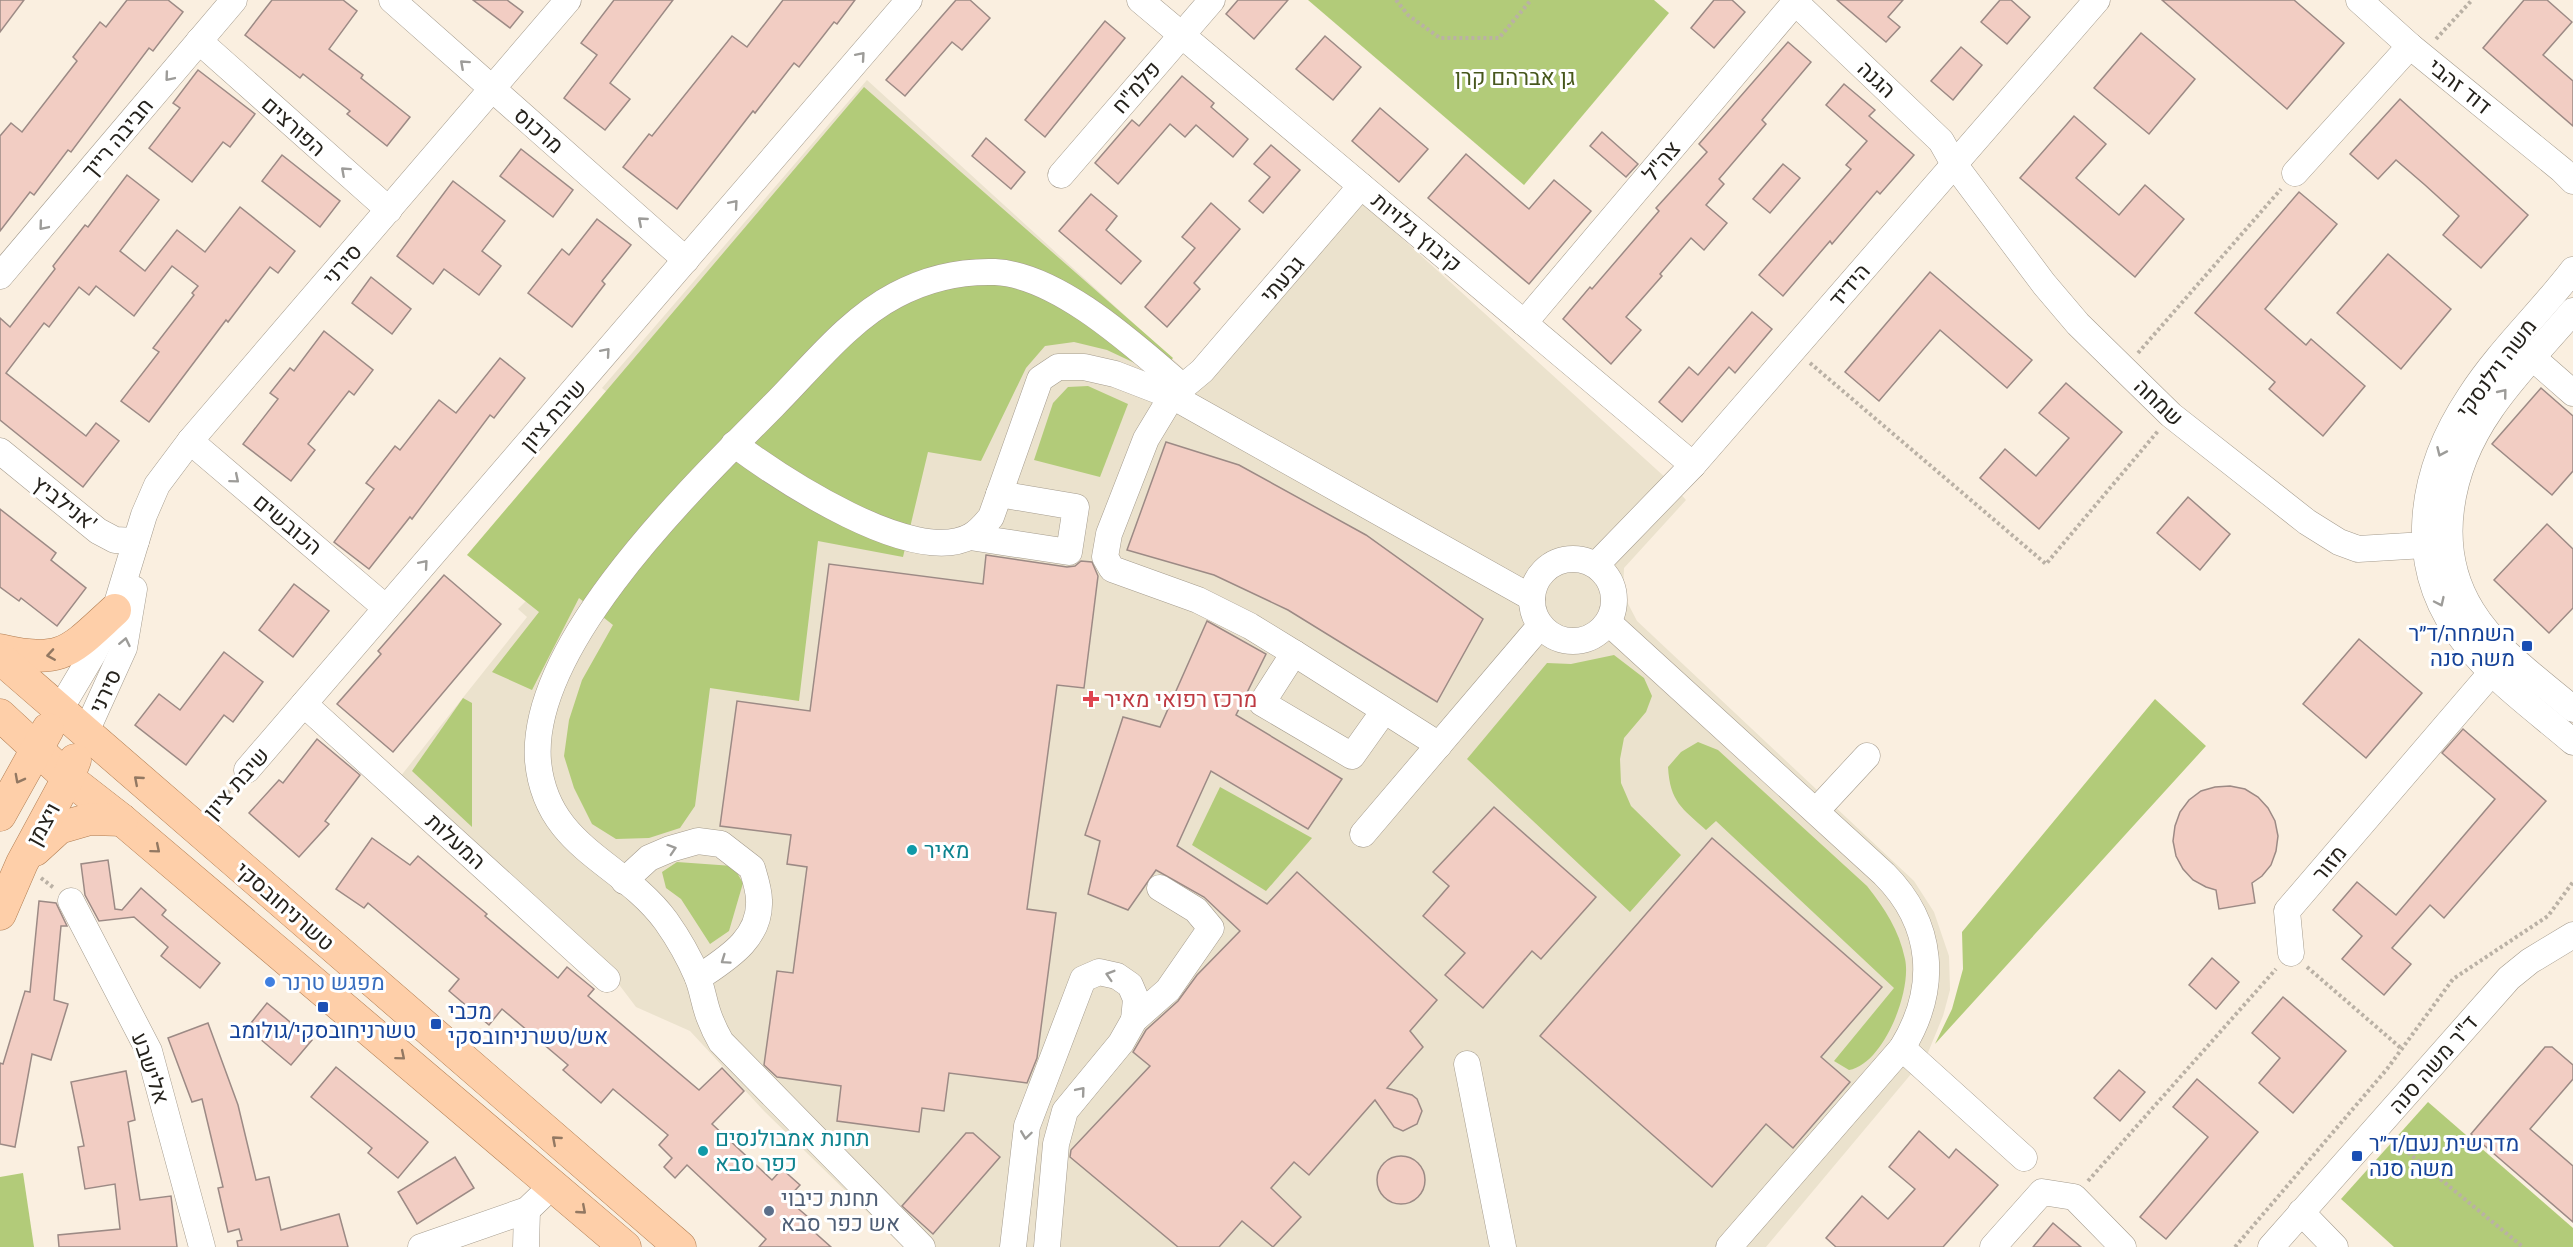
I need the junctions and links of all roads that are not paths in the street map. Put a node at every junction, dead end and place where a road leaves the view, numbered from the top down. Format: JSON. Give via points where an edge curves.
{"nodes":[{"id":1,"x":234,"y":0,"type":"edge"},
{"id":2,"x":392,"y":0,"type":"edge"},
{"id":3,"x":568,"y":0,"type":"edge"},
{"id":4,"x":909,"y":0,"type":"edge"},
{"id":5,"x":1140,"y":0,"type":"edge"},
{"id":6,"x":1212,"y":0,"type":"edge"},
{"id":7,"x":2097,"y":0,"type":"edge"},
{"id":8,"x":2359,"y":0,"type":"edge"},
{"id":9,"x":1795,"y":1,"type":"edge"},
{"id":10,"x":1182,"y":35,"type":"junction"},
{"id":11,"x":199,"y":41,"type":"junction"},
{"id":12,"x":2416,"y":51,"type":"junction"},
{"id":13,"x":492,"y":89,"type":"junction"},
{"id":14,"x":1954,"y":164,"type":"junction"},
{"id":15,"x":2295,"y":173,"type":"road end"},
{"id":16,"x":1061,"y":175,"type":"dead end"},
{"id":17,"x":2569,"y":176,"type":"edge"},
{"id":18,"x":1361,"y":186,"type":"junction"},
{"id":19,"x":389,"y":210,"type":"junction"},
{"id":20,"x":686,"y":260,"type":"junction"},
{"id":21,"x":2573,"y":270,"type":"edge"},
{"id":22,"x":0,"y":276,"type":"edge"},
{"id":23,"x":2573,"y":310,"type":"edge"},
{"id":24,"x":1524,"y":323,"type":"junction"},
{"id":25,"x":2533,"y":358,"type":"junction"},
{"id":26,"x":1186,"y":385,"type":"junction"},
{"id":27,"x":2573,"y":393,"type":"edge"},
{"id":28,"x":190,"y":441,"type":"junction"},
{"id":29,"x":734,"y":444,"type":"junction"},
{"id":30,"x":0,"y":451,"type":"edge"},
{"id":31,"x":1693,"y":465,"type":"junction"},
{"id":32,"x":999,"y":494,"type":"junction"},
{"id":33,"x":970,"y":537,"type":"junction"},
{"id":34,"x":136,"y":541,"type":"junction"},
{"id":35,"x":2436,"y":545,"type":"junction"},
{"id":36,"x":1596,"y":565,"type":"junction"},
{"id":37,"x":1532,"y":598,"type":"junction"},
{"id":38,"x":386,"y":608,"type":"junction"},
{"id":39,"x":115,"y":610,"type":"junction"},
{"id":40,"x":1609,"y":623,"type":"junction"},
{"id":41,"x":1540,"y":626,"type":"junction"},
{"id":42,"x":0,"y":650,"type":"edge"},
{"id":43,"x":1294,"y":653,"type":"junction"},
{"id":44,"x":0,"y":658,"type":"edge"},
{"id":45,"x":2492,"y":672,"type":"junction"},
{"id":46,"x":304,"y":704,"type":"junction"},
{"id":47,"x":2573,"y":709,"type":"edge"},
{"id":48,"x":59,"y":711,"type":"junction"},
{"id":49,"x":1384,"y":711,"type":"junction"},
{"id":50,"x":0,"y":715,"type":"edge"},
{"id":51,"x":85,"y":734,"type":"junction"},
{"id":52,"x":2573,"y":742,"type":"edge"},
{"id":53,"x":1439,"y":745,"type":"junction"},
{"id":54,"x":37,"y":747,"type":"junction"},
{"id":55,"x":1867,"y":756,"type":"dead end"},
{"id":56,"x":247,"y":770,"type":"road end"},
{"id":57,"x":68,"y":778,"type":"junction"},
{"id":58,"x":1816,"y":811,"type":"junction"},
{"id":59,"x":0,"y":815,"type":"edge"},
{"id":60,"x":122,"y":820,"type":"junction"},
{"id":61,"x":1363,"y":834,"type":"dead end"},
{"id":62,"x":22,"y":863,"type":"junction"},
{"id":63,"x":624,"y":881,"type":"junction"},
{"id":64,"x":1160,"y":888,"type":"dead end"},
{"id":65,"x":71,"y":901,"type":"road end"},
{"id":66,"x":0,"y":914,"type":"edge"},
{"id":67,"x":2567,"y":937,"type":"edge"},
{"id":68,"x":2291,"y":953,"type":"road end"},
{"id":69,"x":607,"y":978,"type":"dead end"},
{"id":70,"x":698,"y":978,"type":"junction"},
{"id":71,"x":1134,"y":1020,"type":"junction"},
{"id":72,"x":1902,"y":1048,"type":"junction"},
{"id":73,"x":1467,"y":1064,"type":"dead end"},
{"id":74,"x":2024,"y":1158,"type":"dead end"},
{"id":75,"x":553,"y":1185,"type":"junction"},
{"id":76,"x":527,"y":1210,"type":"junction"},
{"id":77,"x":2301,"y":1212,"type":"junction"},
{"id":78,"x":202,"y":1247,"type":"edge"},
{"id":79,"x":421,"y":1247,"type":"edge"},
{"id":80,"x":526,"y":1247,"type":"edge"},
{"id":81,"x":625,"y":1247,"type":"edge"},
{"id":82,"x":680,"y":1247,"type":"edge"},
{"id":83,"x":922,"y":1247,"type":"edge"},
{"id":84,"x":1013,"y":1247,"type":"edge"},
{"id":85,"x":1047,"y":1247,"type":"edge"},
{"id":86,"x":1503,"y":1247,"type":"edge"},
{"id":87,"x":1729,"y":1247,"type":"edge"},
{"id":88,"x":1993,"y":1247,"type":"edge"},
{"id":89,"x":2123,"y":1247,"type":"edge"},
{"id":90,"x":2271,"y":1247,"type":"edge"},
{"id":91,"x":2335,"y":1247,"type":"edge"}],
"edges":[{"from":1,"to":11,"type":"street","name":"חביבה רייך"},
{"from":13,"to":2,"type":"street","name":"מרכוס","one_way":true},
{"from":3,"to":13,"type":"street","name":"סירני"},
{"from":20,"to":4,"type":"street","name":"שיבת ציון","one_way":true},
{"from":5,"to":10,"type":"street","name":"קיבוץ גלויות"},
{"from":6,"to":10,"type":"street","name":"פלמ\"ח"},
{"from":7,"to":14,"type":"street","name":"הידיד"},
{"from":8,"to":12,"type":"street","name":"דוד זהבי"},
{"from":9,"to":14,"type":"street","name":"הגנה","via":[[1921,120],[1941,141]]},
{"from":9,"to":24,"type":"street","name":"צה\"ל"},
{"from":10,"to":16,"type":"street","name":"פלמ\"ח"},
{"from":10,"to":18,"type":"street","name":"קיבוץ גלויות"},
{"from":19,"to":11,"type":"street","name":"הפורצים","one_way":true},
{"from":11,"to":22,"type":"street","name":"חביבה רייך","one_way":true},
{"from":12,"to":15,"type":"street"},
{"from":12,"to":17,"type":"street","name":"דוד זהבי"},
{"from":13,"to":19,"type":"street","name":"סירני"},
{"from":20,"to":13,"type":"street","name":"מרכוס","one_way":true},
{"from":14,"to":31,"type":"street","name":"הידיד"},
{"from":14,"to":35,"type":"street","name":"שמחה","via":[[2078,324],[2171,415],[2307,522],[2339,542],[2358,549]]},
{"from":18,"to":24,"type":"street","name":"קיבוץ גלויות"},
{"from":18,"to":26,"type":"street","name":"גבעתי"},
{"from":19,"to":28,"type":"street","name":"סירני"},
{"from":38,"to":20,"type":"street","name":"שיבת ציון","one_way":true},
{"from":21,"to":35,"type":"street","name":"משה וילנסקי","one_way":true,"via":[[2470,396],[2451,430],[2435,466],[2428,497]]},
{"from":23,"to":25,"type":"street","name":"משה וילנסקי"},
{"from":24,"to":31,"type":"street","name":"קיבוץ גלויות"},
{"from":25,"to":27,"type":"street"},
{"from":35,"to":25,"type":"street","name":"משה וילנסקי","one_way":true,"via":[[2458,474],[2490,410]]},
{"from":26,"to":29,"type":"street","via":[[1102,319],[1032,281],[994,272],[951,275],[894,296],[865,316]]},
{"from":26,"to":32,"type":"street","via":[[1084,367],[1058,367],[1040,379]]},
{"from":26,"to":37,"type":"street"},
{"from":26,"to":43,"type":"street","name":"גבעתי","via":[[1146,439],[1109,534],[1105,557],[1112,569],[1198,600]]},
{"from":28,"to":34,"type":"street","name":"סירני","via":[[158,485]]},
{"from":28,"to":38,"type":"street","name":"הכובשים","one_way":true},
{"from":29,"to":33,"type":"street","via":[[778,477],[887,531],[926,543]]},
{"from":29,"to":63,"type":"street","via":[[660,522],[589,615],[559,669],[543,712],[538,762],[553,811],[573,838]]},
{"from":30,"to":34,"type":"street","name":"אנילביץ'","via":[[98,531],[115,540]]},
{"from":31,"to":36,"type":"street","name":"הידיד"},
{"from":32,"to":33,"type":"street","via":[[991,517]]},
{"from":32,"to":33,"type":"street","via":[[1076,507],[1069,552]]},
{"from":34,"to":39,"type":"street","name":"סירני"},
{"from":51,"to":34,"type":"street","name":"סירני","one_way":true,"via":[[124,648],[135,578]]},
{"from":35,"to":45,"type":"street","one_way":true,"via":[[2437,598],[2451,625]]},
{"from":35,"to":47,"type":"street","via":[[2472,611],[2502,648]]},
{"from":36,"to":37,"type":"street","via":[[1568,559],[1554,563],[1539,578]]},
{"from":36,"to":40,"type":"street","via":[[1607,575],[1615,595]]},
{"from":37,"to":41,"type":"street"},
{"from":38,"to":46,"type":"street","name":"שיבת ציון"},
{"from":39,"to":42,"type":"main road","one_way":true,"via":[[69,651],[47,657]]},
{"from":39,"to":48,"type":"street","name":"סירני"},
{"from":40,"to":41,"type":"street","via":[[1599,633],[1579,642],[1551,636]]},
{"from":40,"to":58,"type":"street"},
{"from":41,"to":53,"type":"street"},
{"from":43,"to":49,"type":"street","name":"גבעתי"},
{"from":43,"to":49,"type":"street","via":[[1262,703],[1352,756]]},
{"from":44,"to":48,"type":"main road","name":"טשרניחובסקי"},
{"from":45,"to":52,"type":"street"},
{"from":45,"to":68,"type":"street","name":"מזור","via":[[2287,911]]},
{"from":46,"to":56,"type":"street","name":"שיבת ציון"},
{"from":46,"to":69,"type":"street","name":"המעלות"},
{"from":48,"to":51,"type":"main road","name":"טשרניחובסקי"},
{"from":48,"to":54,"type":"main road","name":"ויצמן"},
{"from":49,"to":53,"type":"street","name":"גבעתי"},
{"from":50,"to":54,"type":"main road","name":"טשרניחובסקי"},
{"from":51,"to":57,"type":"main road","name":"ויצמן"},
{"from":82,"to":51,"type":"main road","name":"טשרניחובסקי","one_way":true},
{"from":53,"to":61,"type":"street"},
{"from":54,"to":57,"type":"main road","name":"טשרניחובסקי"},
{"from":54,"to":59,"type":"main road","name":"ויצמן","one_way":true},
{"from":55,"to":58,"type":"street"},
{"from":57,"to":60,"type":"main road","name":"טשרניחובסקי"},
{"from":57,"to":62,"type":"main road","name":"ויצמן"},
{"from":58,"to":72,"type":"street","via":[[1903,892],[1924,938],[1926,980],[1921,1007]]},
{"from":60,"to":62,"type":"main road","via":[[90,819],[59,828]]},
{"from":60,"to":75,"type":"main road","name":"טשרניחובסקי","one_way":true},
{"from":62,"to":66,"type":"main road","name":"ויצמן"},
{"from":63,"to":70,"type":"street","via":[[664,918]]},
{"from":63,"to":70,"type":"street","one_way":true,"via":[[649,858],[698,842],[721,844],[752,868],[759,901],[756,923],[733,955]]},
{"from":64,"to":71,"type":"street","via":[[1196,910],[1211,928],[1168,990]]},
{"from":65,"to":78,"type":"street","name":"אלישבע","via":[[149,1051]]},
{"from":67,"to":77,"type":"street","name":"ד\"ר משה סנה","via":[[2509,978]]},
{"from":70,"to":83,"type":"street","via":[[709,1018],[721,1042]]},
{"from":71,"to":84,"type":"street","one_way":true,"via":[[1136,999],[1130,985],[1117,976],[1099,972],[1083,979],[1027,1126]]},
{"from":85,"to":71,"type":"street","one_way":true,"via":[[1056,1144],[1065,1111],[1121,1043]]},
{"from":72,"to":74,"type":"street"},
{"from":72,"to":87,"type":"street"},
{"from":73,"to":86,"type":"street"},
{"from":75,"to":76,"type":"street"},
{"from":75,"to":81,"type":"main road","name":"טשרניחובסקי","one_way":true},
{"from":76,"to":79,"type":"street"},
{"from":76,"to":80,"type":"street"},
{"from":77,"to":90,"type":"street","name":"ד\"ר משה סנה"},
{"from":77,"to":91,"type":"street"},
{"from":88,"to":89,"type":"street","via":[[2042,1192],[2074,1197]]}]}
